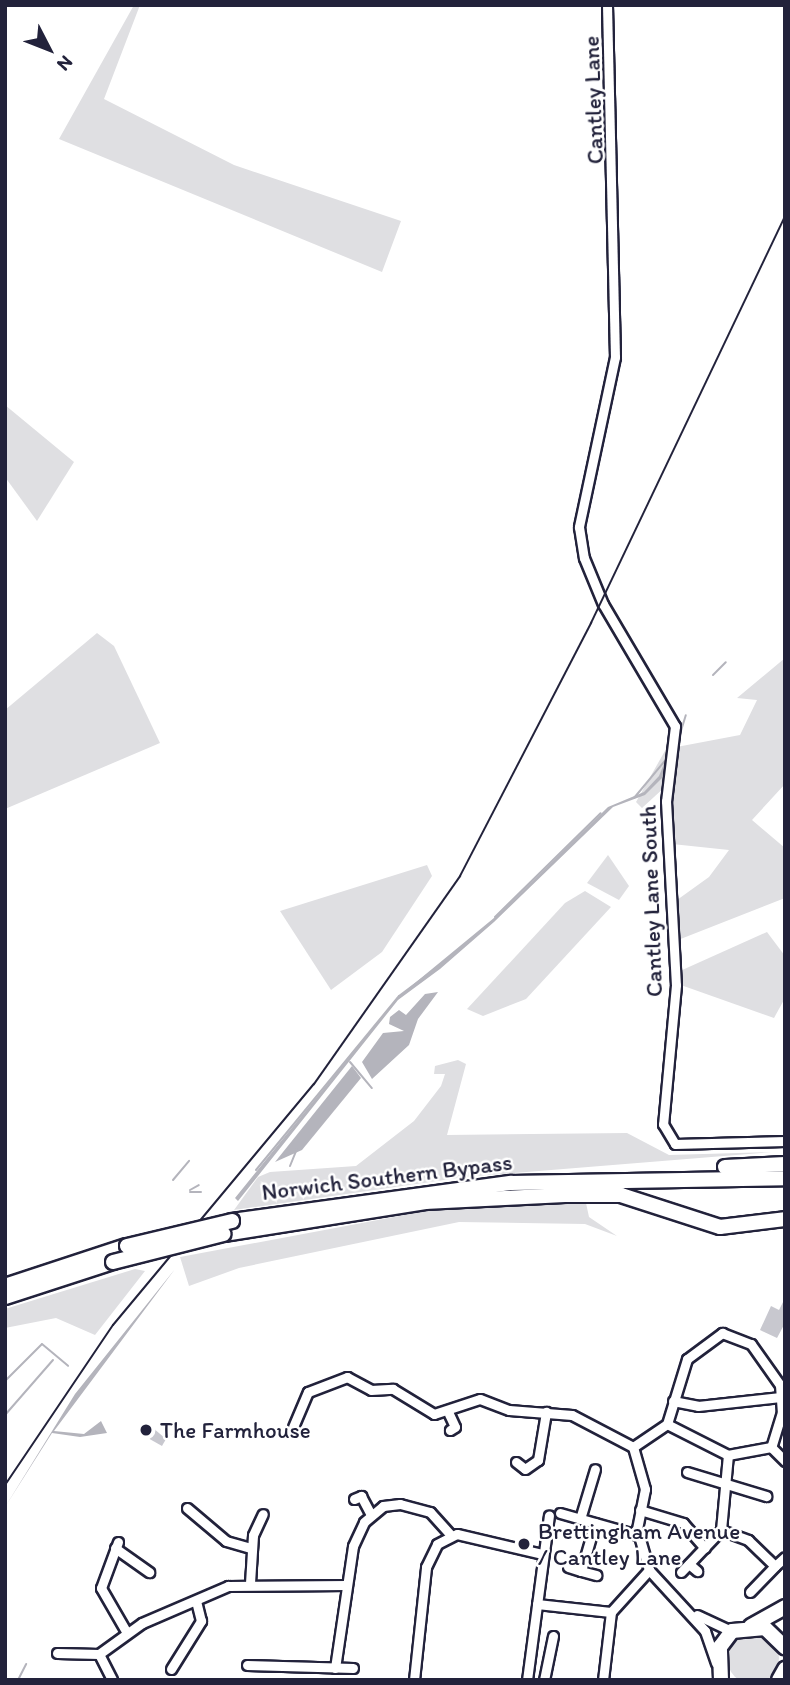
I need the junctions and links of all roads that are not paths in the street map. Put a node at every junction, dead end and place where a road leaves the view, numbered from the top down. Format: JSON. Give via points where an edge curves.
{"nodes":[{"id":1,"x":607,"y":5,"type":"edge"},
{"id":2,"x":614,"y":194,"type":"joint"},
{"id":3,"x":785,"y":1141,"type":"edge"},
{"id":4,"x":785,"y":1164,"type":"edge"},
{"id":5,"x":785,"y":1178,"type":"edge"},
{"id":6,"x":511,"y":1183,"type":"junction"},
{"id":7,"x":785,"y":1219,"type":"edge"},
{"id":8,"x":5,"y":1286,"type":"edge"},
{"id":9,"x":5,"y":1297,"type":"edge"},
{"id":10,"x":782,"y":1384,"type":"edge"},
{"id":11,"x":781,"y":1397,"type":"junction"},
{"id":12,"x":673,"y":1401,"type":"junction"},
{"id":13,"x":546,"y":1412,"type":"junction"},
{"id":14,"x":449,"y":1414,"type":"junction"},
{"id":15,"x":667,"y":1424,"type":"junction"},
{"id":16,"x":293,"y":1427,"type":"dead end"},
{"id":17,"x":455,"y":1428,"type":"dead end"},
{"id":18,"x":633,"y":1447,"type":"junction"},
{"id":19,"x":771,"y":1447,"type":"junction"},
{"id":20,"x":727,"y":1455,"type":"junction"},
{"id":21,"x":785,"y":1461,"type":"edge"},
{"id":22,"x":516,"y":1462,"type":"dead end"},
{"id":23,"x":595,"y":1469,"type":"dead end"},
{"id":24,"x":687,"y":1472,"type":"dead end"},
{"id":25,"x":722,"y":1483,"type":"junction"},
{"id":26,"x":361,"y":1496,"type":"dead end"},
{"id":27,"x":766,"y":1496,"type":"dead end"},
{"id":28,"x":193,"y":1508,"type":"dead end"},
{"id":29,"x":640,"y":1510,"type":"junction"},
{"id":30,"x":560,"y":1513,"type":"dead end"},
{"id":31,"x":549,"y":1514,"type":"dead end"},
{"id":32,"x":371,"y":1515,"type":"junction"},
{"id":33,"x":580,"y":1519,"type":"junction"},
{"id":34,"x":263,"y":1520,"type":"dead end"},
{"id":35,"x":595,"y":1523,"type":"junction"},
{"id":36,"x":722,"y":1530,"type":"junction"},
{"id":37,"x":450,"y":1534,"type":"junction"},
{"id":38,"x":638,"y":1535,"type":"junction"},
{"id":39,"x":251,"y":1548,"type":"junction"},
{"id":40,"x":705,"y":1548,"type":"junction"},
{"id":41,"x":542,"y":1554,"type":"junction"},
{"id":42,"x":785,"y":1557,"type":"edge"},
{"id":43,"x":690,"y":1564,"type":"junction"},
{"id":44,"x":775,"y":1566,"type":"junction"},
{"id":45,"x":150,"y":1567,"type":"dead end"},
{"id":46,"x":568,"y":1567,"type":"dead end"},
{"id":47,"x":649,"y":1570,"type":"junction"},
{"id":48,"x":581,"y":1571,"type":"junction"},
{"id":49,"x":681,"y":1572,"type":"dead end"},
{"id":50,"x":697,"y":1572,"type":"dead end"},
{"id":51,"x":596,"y":1575,"type":"dead end"},
{"id":52,"x":250,"y":1583,"type":"junction"},
{"id":53,"x":347,"y":1585,"type":"junction"},
{"id":54,"x":752,"y":1586,"type":"dead end"},
{"id":55,"x":196,"y":1601,"type":"junction"},
{"id":56,"x":537,"y":1604,"type":"junction"},
{"id":57,"x":785,"y":1607,"type":"edge"},
{"id":58,"x":689,"y":1610,"type":"junction"},
{"id":59,"x":611,"y":1612,"type":"junction"},
{"id":60,"x":750,"y":1626,"type":"junction"},
{"id":61,"x":732,"y":1630,"type":"junction"},
{"id":62,"x":127,"y":1633,"type":"junction"},
{"id":63,"x":553,"y":1636,"type":"dead end"},
{"id":64,"x":784,"y":1641,"type":"edge"},
{"id":65,"x":63,"y":1651,"type":"dead end"},
{"id":66,"x":99,"y":1654,"type":"junction"},
{"id":67,"x":716,"y":1663,"type":"junction"},
{"id":68,"x":247,"y":1665,"type":"dead end"},
{"id":69,"x":175,"y":1667,"type":"dead end"},
{"id":70,"x":335,"y":1668,"type":"junction"},
{"id":71,"x":353,"y":1668,"type":"dead end"},
{"id":72,"x":785,"y":1669,"type":"edge"},
{"id":73,"x":722,"y":1679,"type":"edge"},
{"id":74,"x":112,"y":1680,"type":"edge"},
{"id":75,"x":414,"y":1680,"type":"edge"},
{"id":76,"x":527,"y":1680,"type":"edge"},
{"id":77,"x":544,"y":1680,"type":"edge"},
{"id":78,"x":603,"y":1680,"type":"edge"},
{"id":79,"x":779,"y":1680,"type":"edge"}],
"edges":[{"from":1,"to":2,"type":"street","name":"Cantley Lane"},
{"from":2,"to":3,"type":"street","name":"Cantley Lane South","via":[[613,384],[580,510],[580,543],[603,604],[675,726],[677,750],[666,801],[676,985],[664,1131],[669,1140],[685,1146]]},
{"from":4,"to":6,"type":"highway"},
{"from":5,"to":6,"type":"highway","name":"Norwich Southern Bypass"},
{"from":6,"to":8,"type":"highway","name":"Norwich Southern Bypass","bridge":true,"via":[[232,1221],[127,1246]]},
{"from":7,"to":9,"type":"highway","bridge":true,"via":[[720,1227],[621,1195],[425,1202],[223,1234],[113,1262]]},
{"from":10,"to":11,"type":"street"},
{"from":10,"to":12,"type":"street","via":[[751,1344],[722,1333],[691,1353]]},
{"from":11,"to":12,"type":"street","via":[[698,1406]]},
{"from":11,"to":19,"type":"street"},
{"from":12,"to":15,"type":"street"},
{"from":13,"to":14,"type":"street","via":[[509,1410],[480,1399]]},
{"from":13,"to":18,"type":"street","via":[[572,1415]]},
{"from":13,"to":22,"type":"street","via":[[538,1460],[525,1469]]},
{"from":14,"to":16,"type":"street","via":[[434,1414],[393,1389],[371,1390],[338,1376],[308,1392]]},
{"from":14,"to":17,"type":"street"},
{"from":15,"to":18,"type":"street"},
{"from":15,"to":20,"type":"street"},
{"from":18,"to":29,"type":"street","via":[[645,1489]]},
{"from":19,"to":20,"type":"street"},
{"from":19,"to":21,"type":"street"},
{"from":20,"to":25,"type":"street"},
{"from":23,"to":33,"type":"street"},
{"from":24,"to":25,"type":"street"},
{"from":25,"to":27,"type":"street"},
{"from":25,"to":36,"type":"street"},
{"from":26,"to":32,"type":"street"},
{"from":28,"to":39,"type":"street","via":[[226,1541]]},
{"from":29,"to":38,"type":"street"},
{"from":29,"to":40,"type":"street","via":[[683,1523]]},
{"from":30,"to":33,"type":"street"},
{"from":31,"to":41,"type":"street"},
{"from":32,"to":37,"type":"street","via":[[391,1504],[412,1505],[430,1512]]},
{"from":32,"to":53,"type":"street","via":[[358,1531]]},
{"from":33,"to":35,"type":"street"},
{"from":34,"to":39,"type":"street"},
{"from":35,"to":38,"type":"street"},
{"from":35,"to":48,"type":"street"},
{"from":36,"to":40,"type":"street"},
{"from":36,"to":44,"type":"street","via":[[748,1540]]},
{"from":37,"to":41,"type":"street"},
{"from":37,"to":75,"type":"street","via":[[426,1567]]},
{"from":38,"to":47,"type":"street"},
{"from":39,"to":52,"type":"street"},
{"from":40,"to":43,"type":"street"},
{"from":41,"to":56,"type":"street"},
{"from":42,"to":44,"type":"street"},
{"from":43,"to":49,"type":"street"},
{"from":43,"to":50,"type":"street"},
{"from":44,"to":54,"type":"street"},
{"from":45,"to":62,"type":"street","via":[[116,1545],[101,1588]]},
{"from":46,"to":48,"type":"street"},
{"from":47,"to":58,"type":"street"},
{"from":47,"to":59,"type":"street"},
{"from":48,"to":51,"type":"street"},
{"from":52,"to":53,"type":"street"},
{"from":52,"to":55,"type":"street"},
{"from":53,"to":70,"type":"street"},
{"from":55,"to":62,"type":"street"},
{"from":55,"to":69,"type":"street","via":[[201,1621]]},
{"from":56,"to":59,"type":"street"},
{"from":56,"to":76,"type":"street"},
{"from":57,"to":60,"type":"highway"},
{"from":58,"to":61,"type":"street"},
{"from":58,"to":67,"type":"street"},
{"from":59,"to":78,"type":"street"},
{"from":60,"to":61,"type":"highway"},
{"from":60,"to":64,"type":"highway","via":[[765,1628]]},
{"from":61,"to":67,"type":"highway"},
{"from":62,"to":66,"type":"street"},
{"from":63,"to":77,"type":"street"},
{"from":65,"to":66,"type":"street"},
{"from":66,"to":74,"type":"street"},
{"from":67,"to":73,"type":"highway"},
{"from":68,"to":70,"type":"street","via":[[264,1662]]},
{"from":70,"to":71,"type":"street"},
{"from":72,"to":79,"type":"highway"}]}
